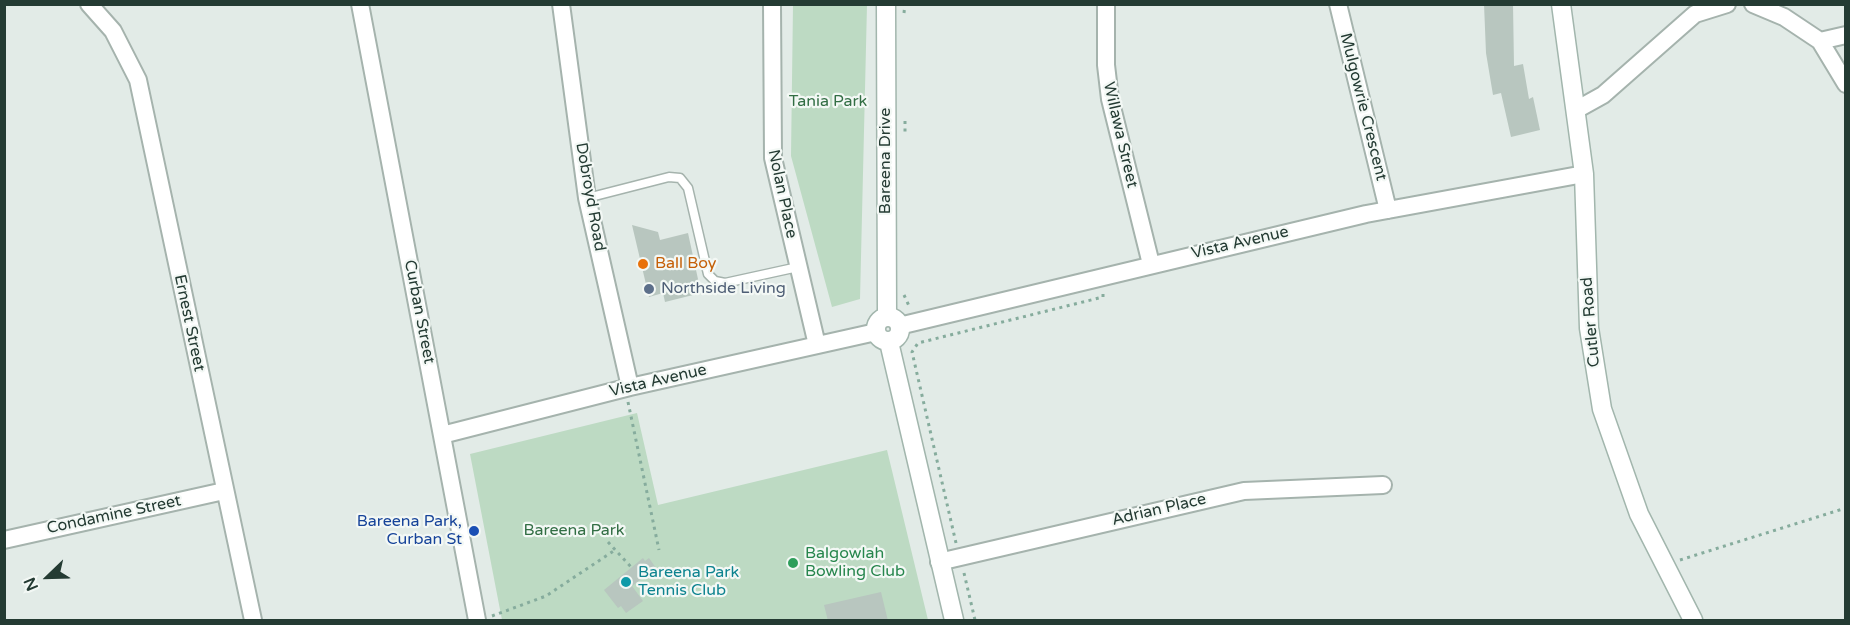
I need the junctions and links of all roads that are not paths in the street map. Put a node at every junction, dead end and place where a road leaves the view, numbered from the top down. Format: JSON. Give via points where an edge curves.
{"nodes":[{"id":1,"x":89,"y":4,"type":"edge"},
{"id":2,"x":360,"y":4,"type":"edge"},
{"id":3,"x":561,"y":4,"type":"edge"},
{"id":4,"x":772,"y":4,"type":"edge"},
{"id":5,"x":886,"y":4,"type":"edge"},
{"id":6,"x":1106,"y":4,"type":"edge"},
{"id":7,"x":1338,"y":4,"type":"edge"},
{"id":8,"x":1561,"y":4,"type":"edge"},
{"id":9,"x":1727,"y":4,"type":"edge"},
{"id":10,"x":1754,"y":4,"type":"edge"},
{"id":11,"x":1845,"y":35,"type":"edge"},
{"id":12,"x":1820,"y":40,"type":"junction"},
{"id":13,"x":1845,"y":84,"type":"edge"},
{"id":14,"x":1576,"y":110,"type":"junction"},
{"id":15,"x":1584,"y":174,"type":"junction"},
{"id":16,"x":587,"y":198,"type":"junction"},
{"id":17,"x":1388,"y":210,"type":"junction"},
{"id":18,"x":1151,"y":264,"type":"junction"},
{"id":19,"x":798,"y":267,"type":"junction"},
{"id":20,"x":893,"y":321,"type":"junction"},
{"id":21,"x":890,"y":340,"type":"junction"},
{"id":22,"x":817,"y":345,"type":"junction"},
{"id":23,"x":630,"y":387,"type":"junction"},
{"id":24,"x":442,"y":435,"type":"junction"},
{"id":25,"x":1383,"y":485,"type":"dead end"},
{"id":26,"x":224,"y":490,"type":"junction"},
{"id":27,"x":4,"y":540,"type":"edge"},
{"id":28,"x":939,"y":562,"type":"junction"},
{"id":29,"x":482,"y":619,"type":"edge"},
{"id":30,"x":253,"y":621,"type":"edge"},
{"id":31,"x":954,"y":621,"type":"edge"},
{"id":32,"x":1693,"y":621,"type":"edge"}],
"edges":[{"from":1,"to":26,"type":"street","name":"Ernest Street","via":[[113,31],[138,80]]},
{"from":2,"to":24,"type":"street","name":"Curban Street"},
{"from":3,"to":16,"type":"street","name":"Dobroyd Road"},
{"from":4,"to":19,"type":"street","name":"Nolan Place","via":[[772,148]]},
{"from":5,"to":20,"type":"street","name":"Bareena Drive"},
{"from":6,"to":18,"type":"street","name":"Willawa Street","via":[[1110,99]]},
{"from":7,"to":17,"type":"street","name":"Mulgowrie Crescent"},
{"from":8,"to":14,"type":"street","name":"Cutler Road"},
{"from":9,"to":14,"type":"street","via":[[1695,14],[1603,95]]},
{"from":10,"to":12,"type":"street"},
{"from":11,"to":12,"type":"street"},
{"from":12,"to":13,"type":"street"},
{"from":14,"to":15,"type":"street","name":"Cutler Road"},
{"from":15,"to":17,"type":"street","name":"Vista Avenue"},
{"from":15,"to":32,"type":"street","name":"Cutler Road","via":[[1589,328],[1602,409],[1639,514]]},
{"from":16,"to":19,"type":"lane","via":[[669,177],[680,178],[688,188],[708,274],[715,281],[725,283]]},
{"from":16,"to":23,"type":"street","name":"Dobroyd Road"},
{"from":17,"to":18,"type":"street","name":"Vista Avenue"},
{"from":18,"to":20,"type":"street","name":"Vista Avenue"},
{"from":19,"to":22,"type":"street","name":"Nolan Place"},
{"from":20,"to":21,"type":"street","via":[[898,337]]},
{"from":21,"to":22,"type":"street","name":"Vista Avenue"},
{"from":21,"to":28,"type":"street"},
{"from":22,"to":23,"type":"street","name":"Vista Avenue"},
{"from":23,"to":24,"type":"street","name":"Vista Avenue"},
{"from":24,"to":29,"type":"street","name":"Curban Street"},
{"from":25,"to":28,"type":"street","name":"Adrian Place","via":[[1244,491]]},
{"from":26,"to":27,"type":"street","name":"Condamine Street"},
{"from":26,"to":30,"type":"street","name":"Ernest Street"},
{"from":28,"to":31,"type":"street"}]}
